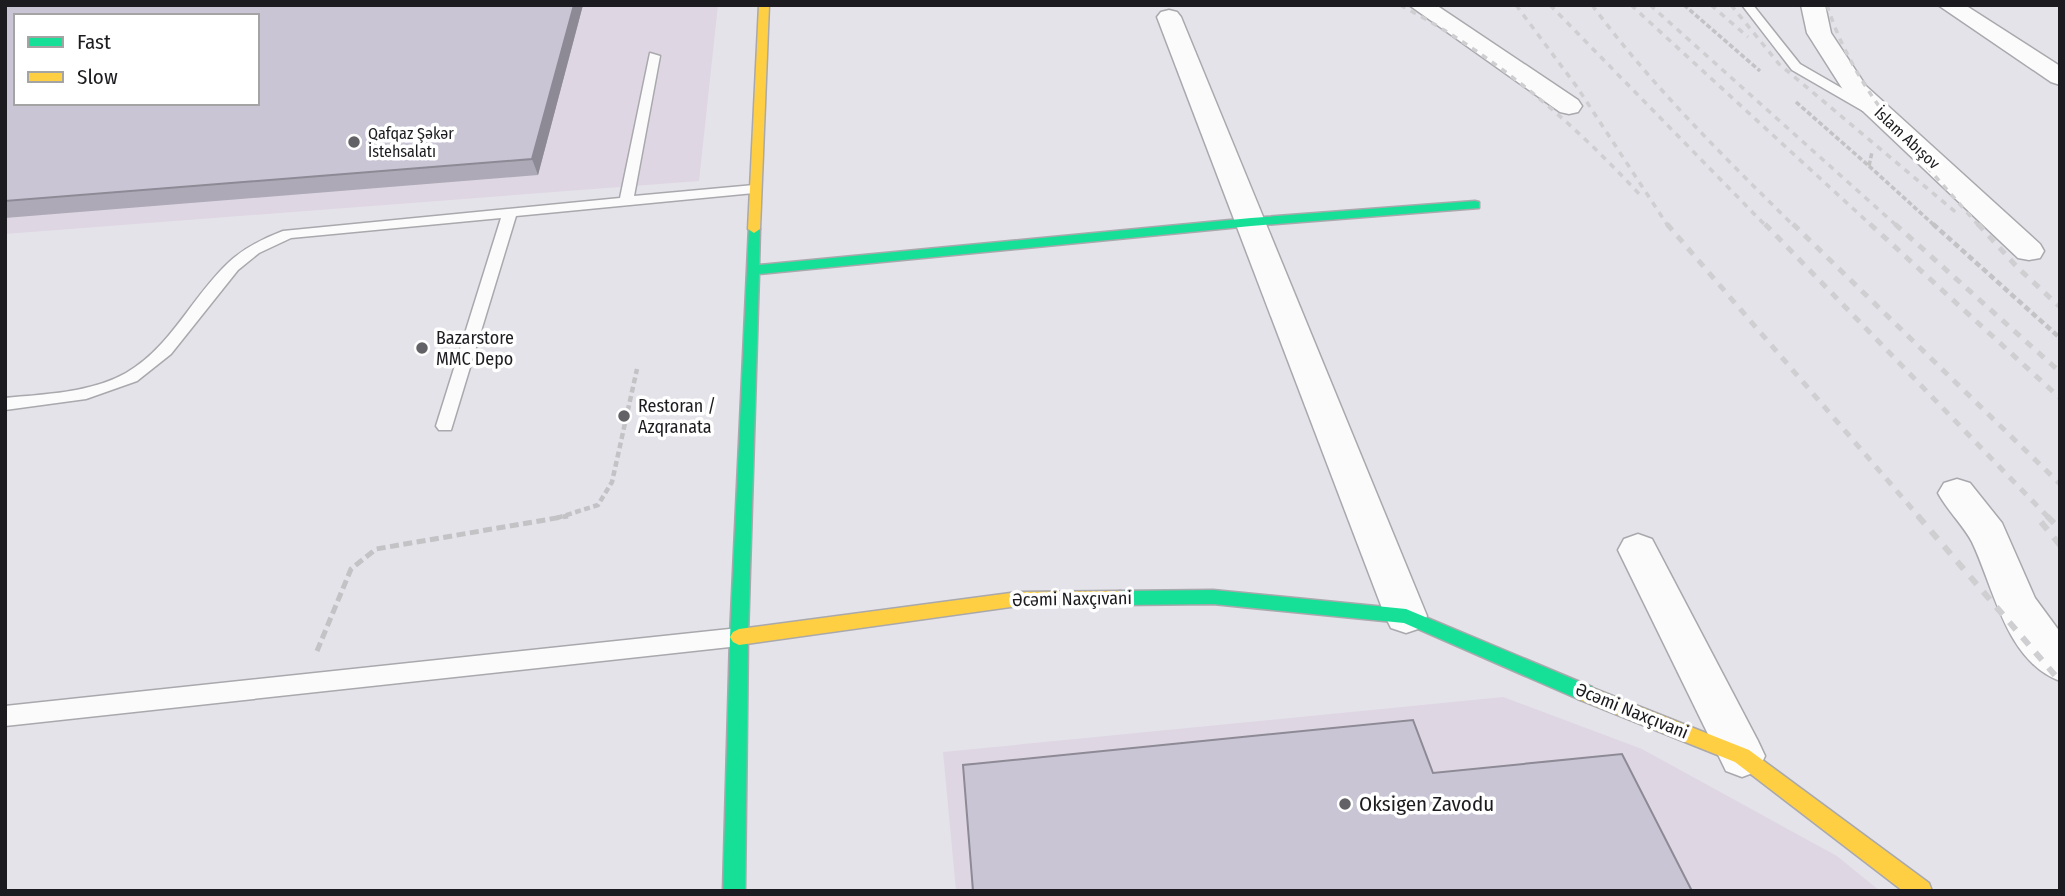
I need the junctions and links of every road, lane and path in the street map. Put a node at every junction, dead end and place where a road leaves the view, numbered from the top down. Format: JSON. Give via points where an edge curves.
{"nodes":[{"id":1,"x":764,"y":5,"type":"edge"},
{"id":2,"x":1420,"y":5,"type":"edge"},
{"id":3,"x":1747,"y":5,"type":"edge"},
{"id":4,"x":1813,"y":5,"type":"edge"},
{"id":5,"x":1949,"y":5,"type":"edge"},
{"id":6,"x":1169,"y":18,"type":"dead end"},
{"id":7,"x":654,"y":57,"type":"dead end"},
{"id":8,"x":2060,"y":77,"type":"edge"},
{"id":9,"x":1569,"y":106,"type":"dead end"},
{"id":10,"x":1885,"y":118,"type":"junction"},
{"id":11,"x":1869,"y":166,"type":"dead end"},
{"id":12,"x":754,"y":189,"type":"junction"},
{"id":13,"x":626,"y":201,"type":"junction"},
{"id":14,"x":1475,"y":205,"type":"dead end"},
{"id":15,"x":510,"y":212,"type":"junction"},
{"id":16,"x":1251,"y":222,"type":"junction"},
{"id":17,"x":2029,"y":251,"type":"dead end"},
{"id":18,"x":755,"y":270,"type":"junction"},
{"id":19,"x":2060,"y":338,"type":"edge"},
{"id":20,"x":637,"y":369,"type":"dead end"},
{"id":21,"x":5,"y":404,"type":"edge"},
{"id":22,"x":445,"y":426,"type":"dead end"},
{"id":23,"x":1957,"y":493,"type":"dead end"},
{"id":24,"x":1639,"y":550,"type":"dead end"},
{"id":25,"x":1406,"y":616,"type":"junction"},
{"id":26,"x":739,"y":637,"type":"junction"},
{"id":27,"x":2060,"y":662,"type":"edge"},
{"id":28,"x":304,"y":684,"type":"junction"},
{"id":29,"x":5,"y":716,"type":"edge"},
{"id":30,"x":1742,"y":756,"type":"junction"},
{"id":31,"x":734,"y":891,"type":"edge"},
{"id":32,"x":1921,"y":891,"type":"edge"}],
"edges":[{"from":1,"to":12,"type":"street"},
{"from":2,"to":9,"type":"street"},
{"from":3,"to":10,"type":"lane","via":[[1796,67]]},
{"from":4,"to":10,"type":"street","name":"İslam Abışov","via":[[1819,33],[1848,80]]},
{"from":5,"to":8,"type":"street"},
{"from":6,"to":16,"type":"street"},
{"from":7,"to":13,"type":"lane"},
{"from":10,"to":17,"type":"street","name":"İslam Abışov"},
{"from":11,"to":19,"type":"path"},
{"from":12,"to":13,"type":"lane"},
{"from":12,"to":18,"type":"street"},
{"from":13,"to":15,"type":"lane"},
{"from":14,"to":16,"type":"street"},
{"from":15,"to":21,"type":"lane","via":[[307,231],[277,238],[233,266],[171,346],[131,377],[76,396]]},
{"from":15,"to":22,"type":"lane"},
{"from":16,"to":18,"type":"street"},
{"from":16,"to":25,"type":"street"},
{"from":18,"to":26,"type":"street"},
{"from":20,"to":28,"type":"path","via":[[612,482],[598,505],[573,515],[376,549],[351,569]]},
{"from":23,"to":27,"type":"street","via":[[1988,534],[2018,606],[2036,636]]},
{"from":24,"to":30,"type":"street","name":"Əcəmi Naxçıvani"},
{"from":25,"to":26,"type":"street","name":"Əcəmi Naxçıvani","via":[[1213,597],[1018,599]]},
{"from":25,"to":30,"type":"street","name":"Əcəmi Naxçıvani"},
{"from":26,"to":28,"type":"lane"},
{"from":26,"to":31,"type":"street"},
{"from":28,"to":29,"type":"lane"},
{"from":30,"to":32,"type":"street","name":"Əcəmi Naxçıvani"}]}
